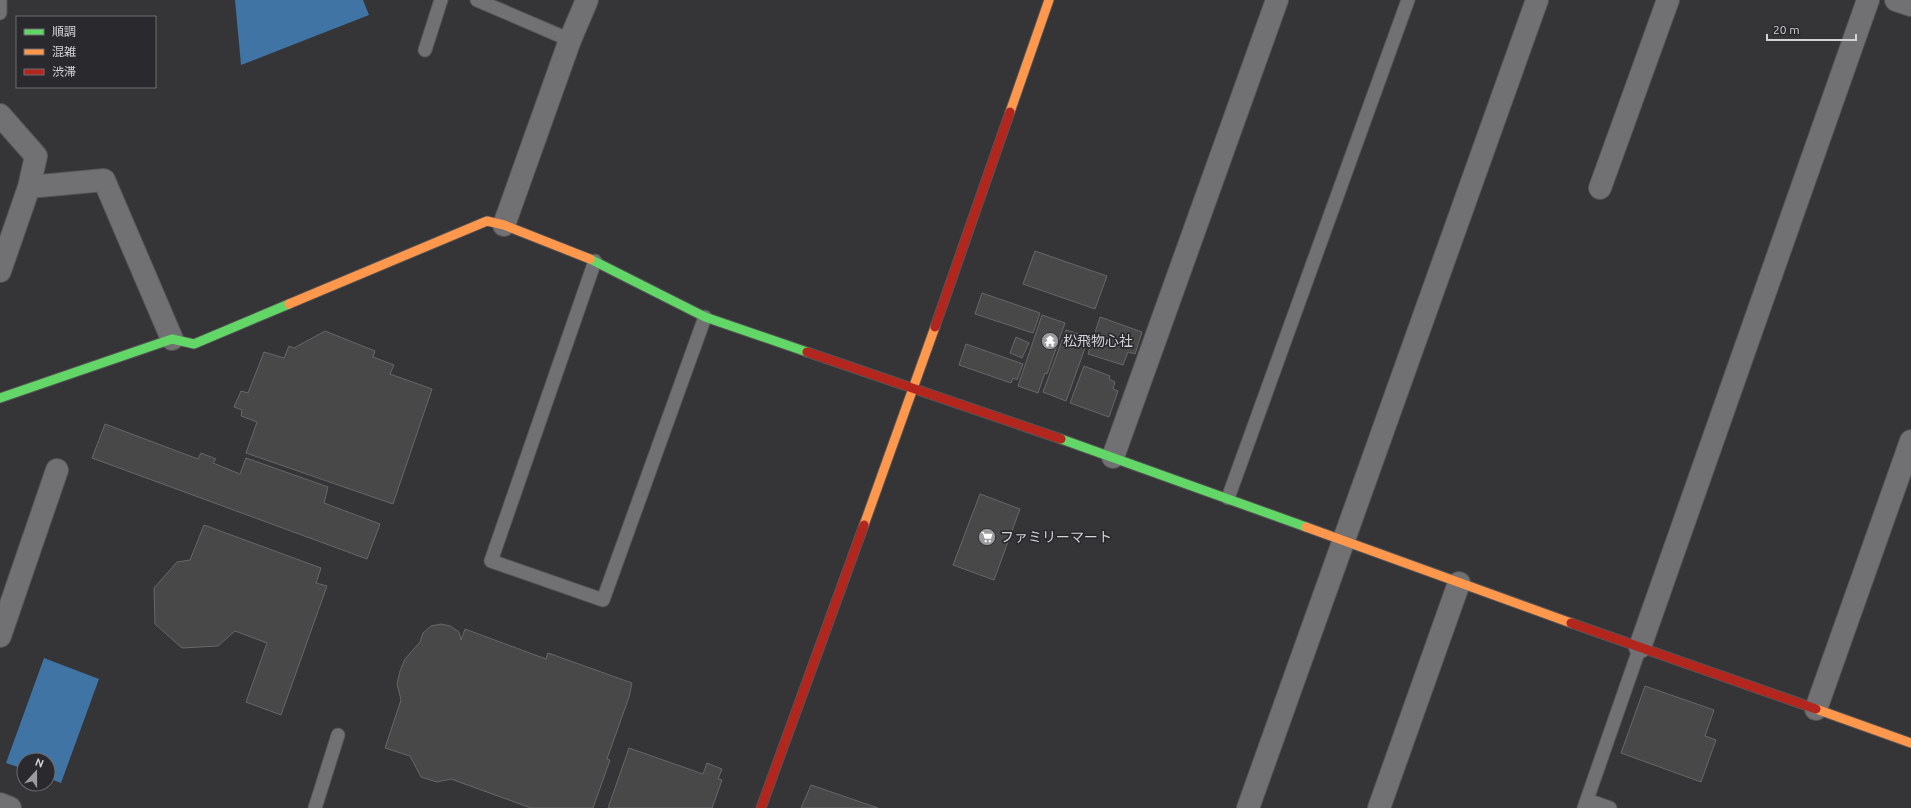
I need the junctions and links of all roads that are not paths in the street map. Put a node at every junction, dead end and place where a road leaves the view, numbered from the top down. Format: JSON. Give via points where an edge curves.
{"nodes":[{"id":1,"x":0,"y":0,"type":"edge"},
{"id":2,"x":441,"y":0,"type":"edge"},
{"id":3,"x":476,"y":0,"type":"edge"},
{"id":4,"x":587,"y":0,"type":"edge"},
{"id":5,"x":1049,"y":0,"type":"edge"},
{"id":6,"x":1277,"y":0,"type":"edge"},
{"id":7,"x":1408,"y":0,"type":"edge"},
{"id":8,"x":1537,"y":0,"type":"edge"},
{"id":9,"x":1668,"y":0,"type":"edge"},
{"id":10,"x":1868,"y":0,"type":"edge"},
{"id":11,"x":1896,"y":0,"type":"edge"},
{"id":12,"x":1911,"y":6,"type":"edge"},
{"id":13,"x":0,"y":13,"type":"edge"},
{"id":14,"x":570,"y":40,"type":"junction"},
{"id":15,"x":425,"y":50,"type":"dead end"},
{"id":16,"x":0,"y":115,"type":"edge"},
{"id":17,"x":28,"y":187,"type":"junction"},
{"id":18,"x":1600,"y":188,"type":"dead end"},
{"id":19,"x":504,"y":225,"type":"junction"},
{"id":20,"x":595,"y":261,"type":"junction"},
{"id":21,"x":0,"y":271,"type":"edge"},
{"id":22,"x":705,"y":317,"type":"junction"},
{"id":23,"x":172,"y":339,"type":"junction"},
{"id":24,"x":913,"y":390,"type":"junction"},
{"id":25,"x":0,"y":398,"type":"edge"},
{"id":26,"x":1911,"y":440,"type":"edge"},
{"id":27,"x":1113,"y":457,"type":"junction"},
{"id":28,"x":57,"y":470,"type":"dead end"},
{"id":29,"x":1228,"y":498,"type":"junction"},
{"id":30,"x":1343,"y":540,"type":"junction"},
{"id":31,"x":1459,"y":583,"type":"junction"},
{"id":32,"x":0,"y":636,"type":"edge"},
{"id":33,"x":1640,"y":647,"type":"junction"},
{"id":34,"x":1816,"y":709,"type":"junction"},
{"id":35,"x":338,"y":735,"type":"dead end"},
{"id":36,"x":1911,"y":743,"type":"edge"},
{"id":37,"x":0,"y":804,"type":"edge"},
{"id":38,"x":1585,"y":804,"type":"edge"},
{"id":39,"x":10,"y":808,"type":"edge"},
{"id":40,"x":315,"y":808,"type":"edge"},
{"id":41,"x":761,"y":808,"type":"edge"},
{"id":42,"x":1248,"y":808,"type":"edge"},
{"id":43,"x":1379,"y":808,"type":"edge"},
{"id":44,"x":1610,"y":808,"type":"edge"}],
"edges":[{"from":1,"to":13,"type":"lane"},
{"from":2,"to":15,"type":"lane"},
{"from":3,"to":14,"type":"lane"},
{"from":4,"to":14,"type":"street"},
{"from":5,"to":24,"type":"street"},
{"from":6,"to":27,"type":"street"},
{"from":7,"to":29,"type":"lane"},
{"from":8,"to":30,"type":"street"},
{"from":9,"to":18,"type":"street"},
{"from":10,"to":33,"type":"street"},
{"from":11,"to":12,"type":"street"},
{"from":14,"to":19,"type":"street"},
{"from":16,"to":17,"type":"street","via":[[36,156]]},
{"from":17,"to":21,"type":"street"},
{"from":17,"to":23,"type":"street","via":[[104,180]]},
{"from":19,"to":20,"type":"street"},
{"from":19,"to":23,"type":"street","via":[[487,221],[194,344]]},
{"from":20,"to":22,"type":"street"},
{"from":20,"to":22,"type":"lane","via":[[491,561],[603,600]]},
{"from":22,"to":24,"type":"street"},
{"from":23,"to":25,"type":"street"},
{"from":24,"to":27,"type":"street"},
{"from":24,"to":41,"type":"street"},
{"from":26,"to":34,"type":"street"},
{"from":27,"to":29,"type":"street"},
{"from":28,"to":32,"type":"street"},
{"from":29,"to":30,"type":"street"},
{"from":30,"to":31,"type":"street"},
{"from":30,"to":42,"type":"street"},
{"from":31,"to":33,"type":"street"},
{"from":31,"to":43,"type":"street"},
{"from":33,"to":34,"type":"street"},
{"from":33,"to":38,"type":"lane"},
{"from":34,"to":36,"type":"street"},
{"from":35,"to":40,"type":"lane"},
{"from":37,"to":39,"type":"street"},
{"from":38,"to":44,"type":"lane"}]}
